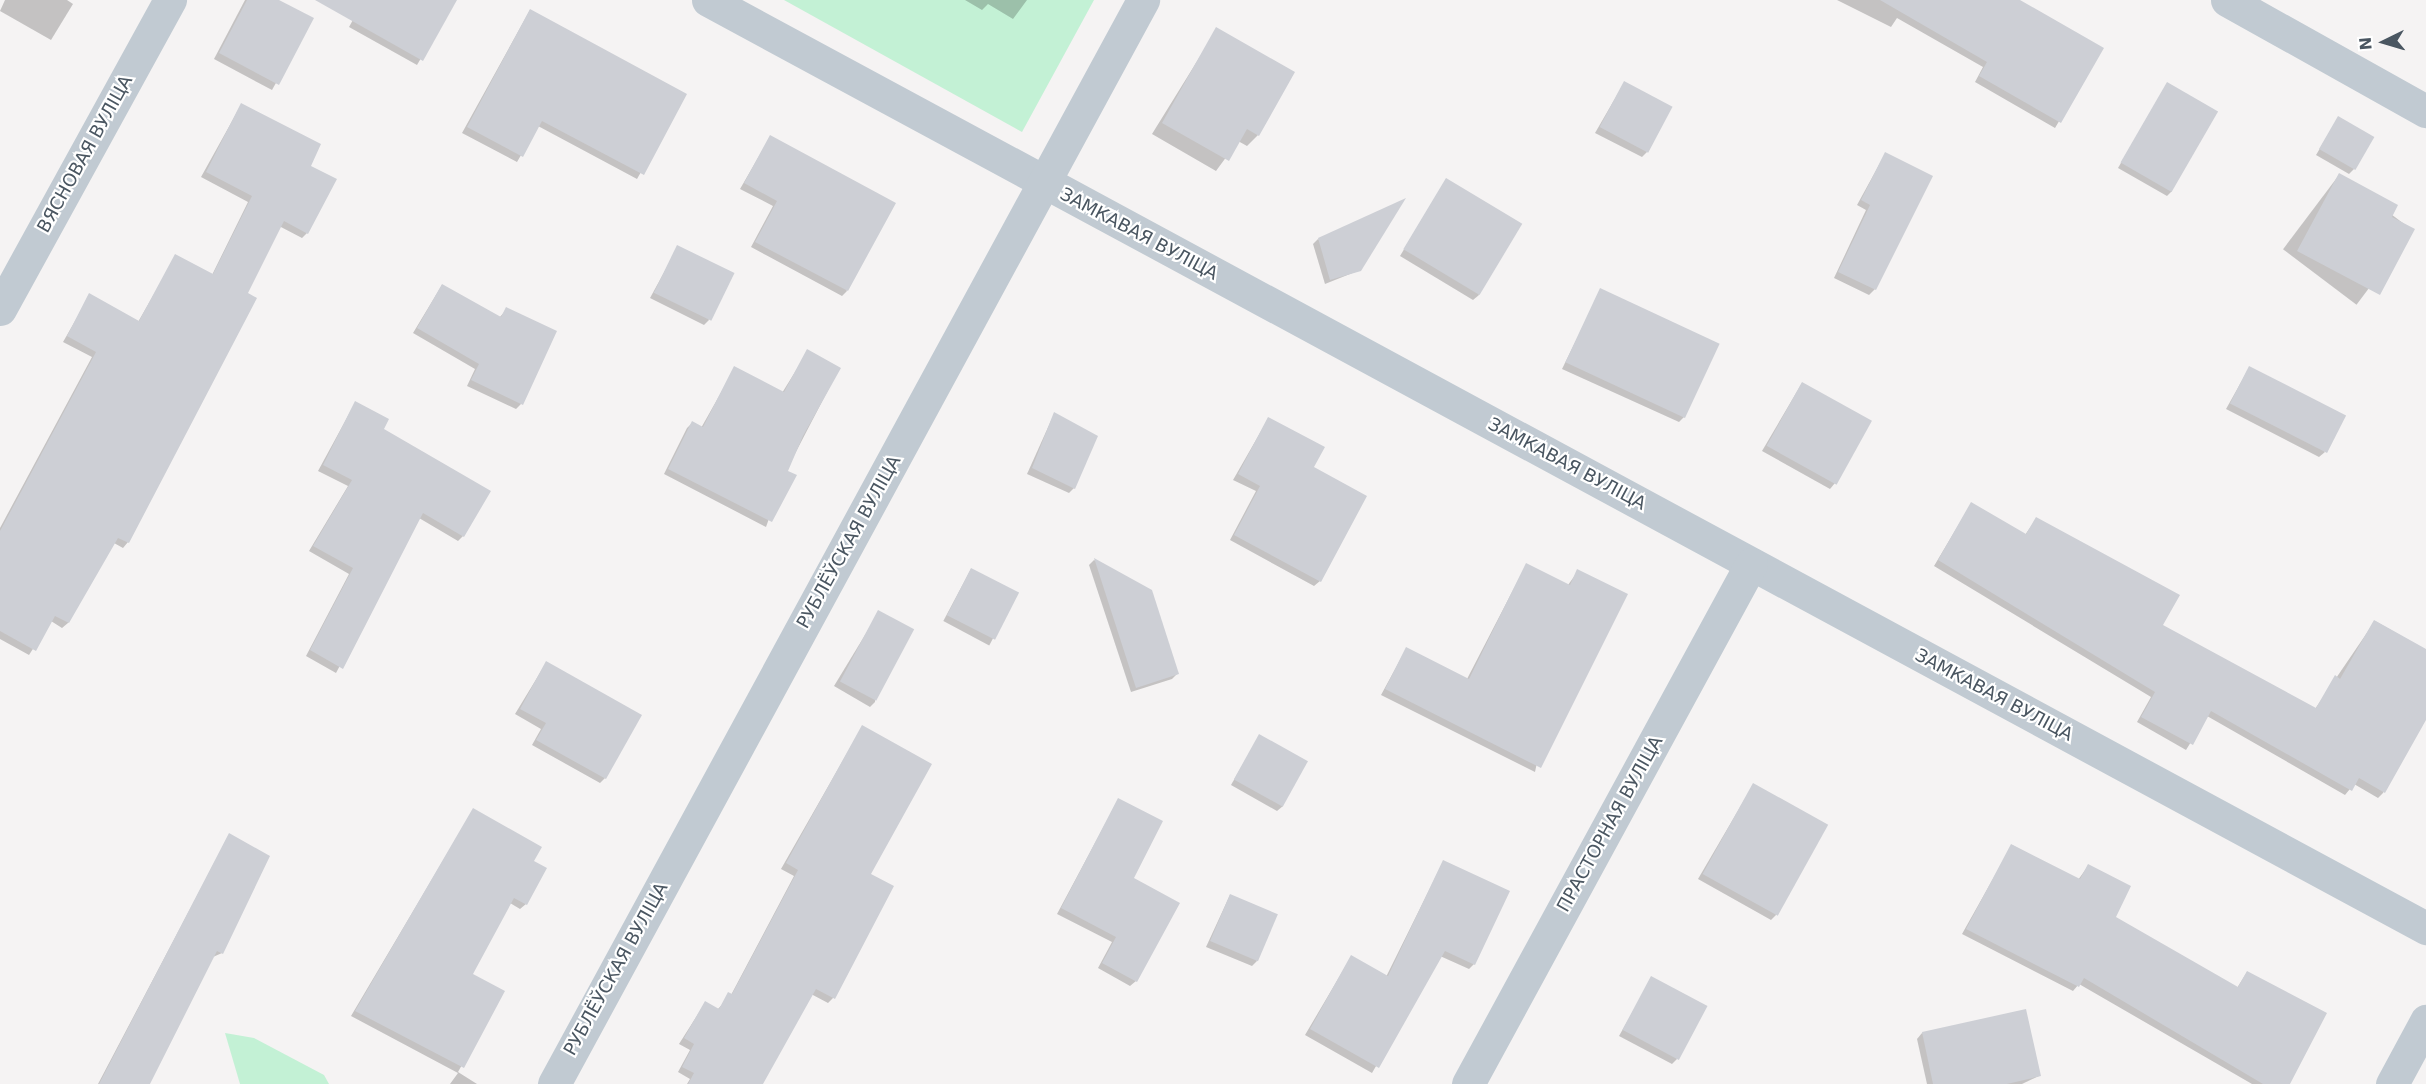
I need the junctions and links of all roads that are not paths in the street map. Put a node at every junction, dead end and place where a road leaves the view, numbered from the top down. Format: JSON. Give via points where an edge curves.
{"nodes":[{"id":1,"x":170,"y":0,"type":"edge"},
{"id":2,"x":708,"y":0,"type":"edge"},
{"id":3,"x":1143,"y":0,"type":"edge"},
{"id":4,"x":2227,"y":0,"type":"edge"},
{"id":5,"x":2426,"y":111,"type":"edge"},
{"id":6,"x":1044,"y":183,"type":"junction"},
{"id":7,"x":0,"y":309,"type":"edge"},
{"id":8,"x":1751,"y":564,"type":"junction"},
{"id":9,"x":2426,"y":928,"type":"edge"},
{"id":10,"x":2426,"y":1020,"type":"edge"},
{"id":11,"x":554,"y":1084,"type":"edge"},
{"id":12,"x":1468,"y":1084,"type":"edge"},
{"id":13,"x":2392,"y":1084,"type":"edge"}],
"edges":[{"from":1,"to":7,"type":"street","name":"ВЯСНОВАЯ ВУЛІЦА"},
{"from":2,"to":6,"type":"street","name":"ЗАМКАВАЯ ВУЛІЦА"},
{"from":3,"to":6,"type":"street","name":"РУБЛЁЎСКАЯ ВУЛІЦА"},
{"from":4,"to":5,"type":"street"},
{"from":6,"to":8,"type":"street","name":"ЗАМКАВАЯ ВУЛІЦА"},
{"from":6,"to":11,"type":"street","name":"РУБЛЁЎСКАЯ ВУЛІЦА"},
{"from":8,"to":9,"type":"street","name":"ЗАМКАВАЯ ВУЛІЦА"},
{"from":8,"to":12,"type":"street","name":"ПРАСТОРНАЯ ВУЛІЦА"},
{"from":10,"to":13,"type":"street"}]}
